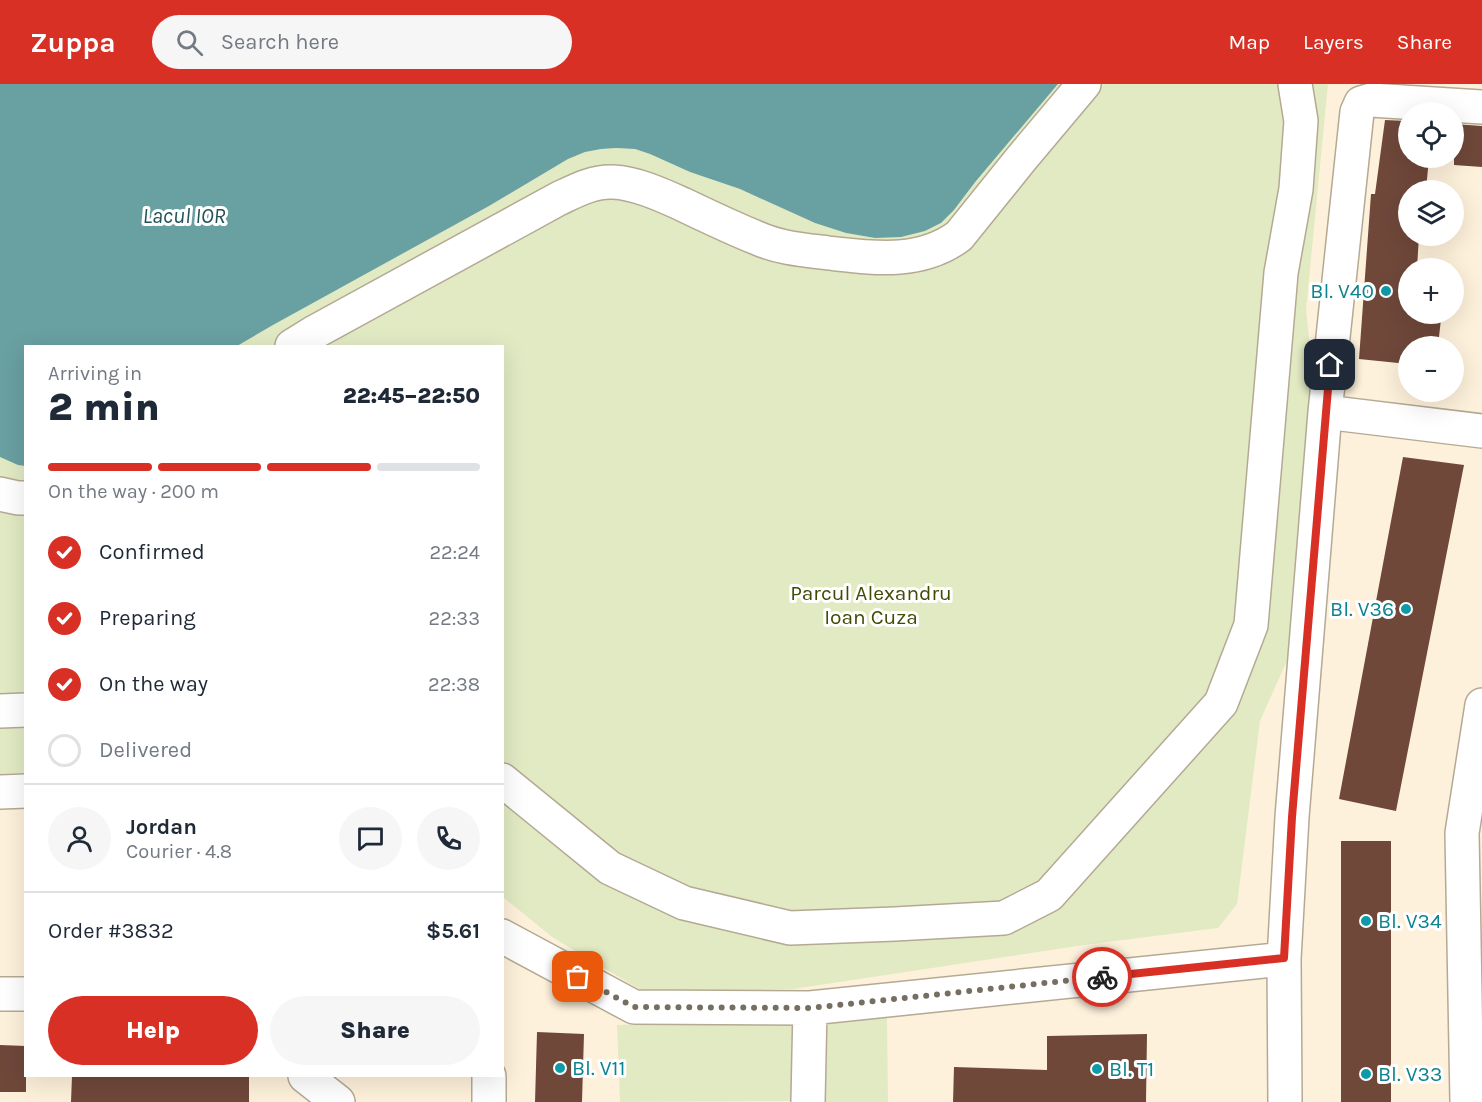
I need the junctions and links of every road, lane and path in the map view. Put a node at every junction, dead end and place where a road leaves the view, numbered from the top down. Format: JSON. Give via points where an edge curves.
{"nodes":[{"id":1,"x":1084,"y":84,"type":"edge"},
{"id":2,"x":1295,"y":84,"type":"edge"},
{"id":3,"x":1482,"y":107,"type":"edge"},
{"id":4,"x":294,"y":345,"type":"edge"},
{"id":5,"x":1325,"y":411,"type":"junction"},
{"id":6,"x":1482,"y":431,"type":"edge"},
{"id":7,"x":0,"y":494,"type":"edge"},
{"id":8,"x":24,"y":498,"type":"edge"},
{"id":9,"x":1482,"y":705,"type":"edge"},
{"id":10,"x":24,"y":710,"type":"edge"},
{"id":11,"x":0,"y":711,"type":"edge"},
{"id":12,"x":504,"y":782,"type":"edge"},
{"id":13,"x":1476,"y":784,"type":"edge"},
{"id":14,"x":24,"y":791,"type":"edge"},
{"id":15,"x":0,"y":792,"type":"edge"},
{"id":16,"x":1472,"y":870,"type":"edge"},
{"id":17,"x":504,"y":937,"type":"edge"},
{"id":18,"x":1284,"y":958,"type":"junction"},
{"id":19,"x":0,"y":994,"type":"edge"},
{"id":20,"x":24,"y":994,"type":"edge"},
{"id":21,"x":810,"y":1008,"type":"junction"},
{"id":22,"x":306,"y":1077,"type":"edge"},
{"id":23,"x":489,"y":1077,"type":"edge"},
{"id":24,"x":338,"y":1102,"type":"edge"},
{"id":25,"x":489,"y":1102,"type":"edge"},
{"id":26,"x":808,"y":1102,"type":"edge"},
{"id":27,"x":1285,"y":1102,"type":"edge"},
{"id":28,"x":1467,"y":1102,"type":"edge"}],
"edges":[{"from":1,"to":4,"type":"street","via":[[959,236],[924,254],[894,259],[783,247],[653,191],[615,182],[597,183],[558,199]]},
{"from":2,"to":12,"type":"street","via":[[1301,121],[1296,189],[1281,273],[1251,625],[1221,703],[1049,895],[1004,918],[790,928],[684,903],[610,868]]},
{"from":3,"to":5,"type":"street","via":[[1371,100],[1361,103]]},
{"from":5,"to":6,"type":"street"},
{"from":5,"to":18,"type":"street"},
{"from":7,"to":8,"type":"street"},
{"from":9,"to":13,"type":"street"},
{"from":10,"to":11,"type":"street"},
{"from":13,"to":16,"type":"street","via":[[1462,833]]},
{"from":14,"to":15,"type":"street"},
{"from":16,"to":28,"type":"street"},
{"from":17,"to":21,"type":"street","via":[[634,1007]]},
{"from":18,"to":21,"type":"street"},
{"from":18,"to":27,"type":"street"},
{"from":19,"to":20,"type":"street"},
{"from":21,"to":26,"type":"street"},
{"from":22,"to":24,"type":"street"},
{"from":23,"to":25,"type":"street"}]}
